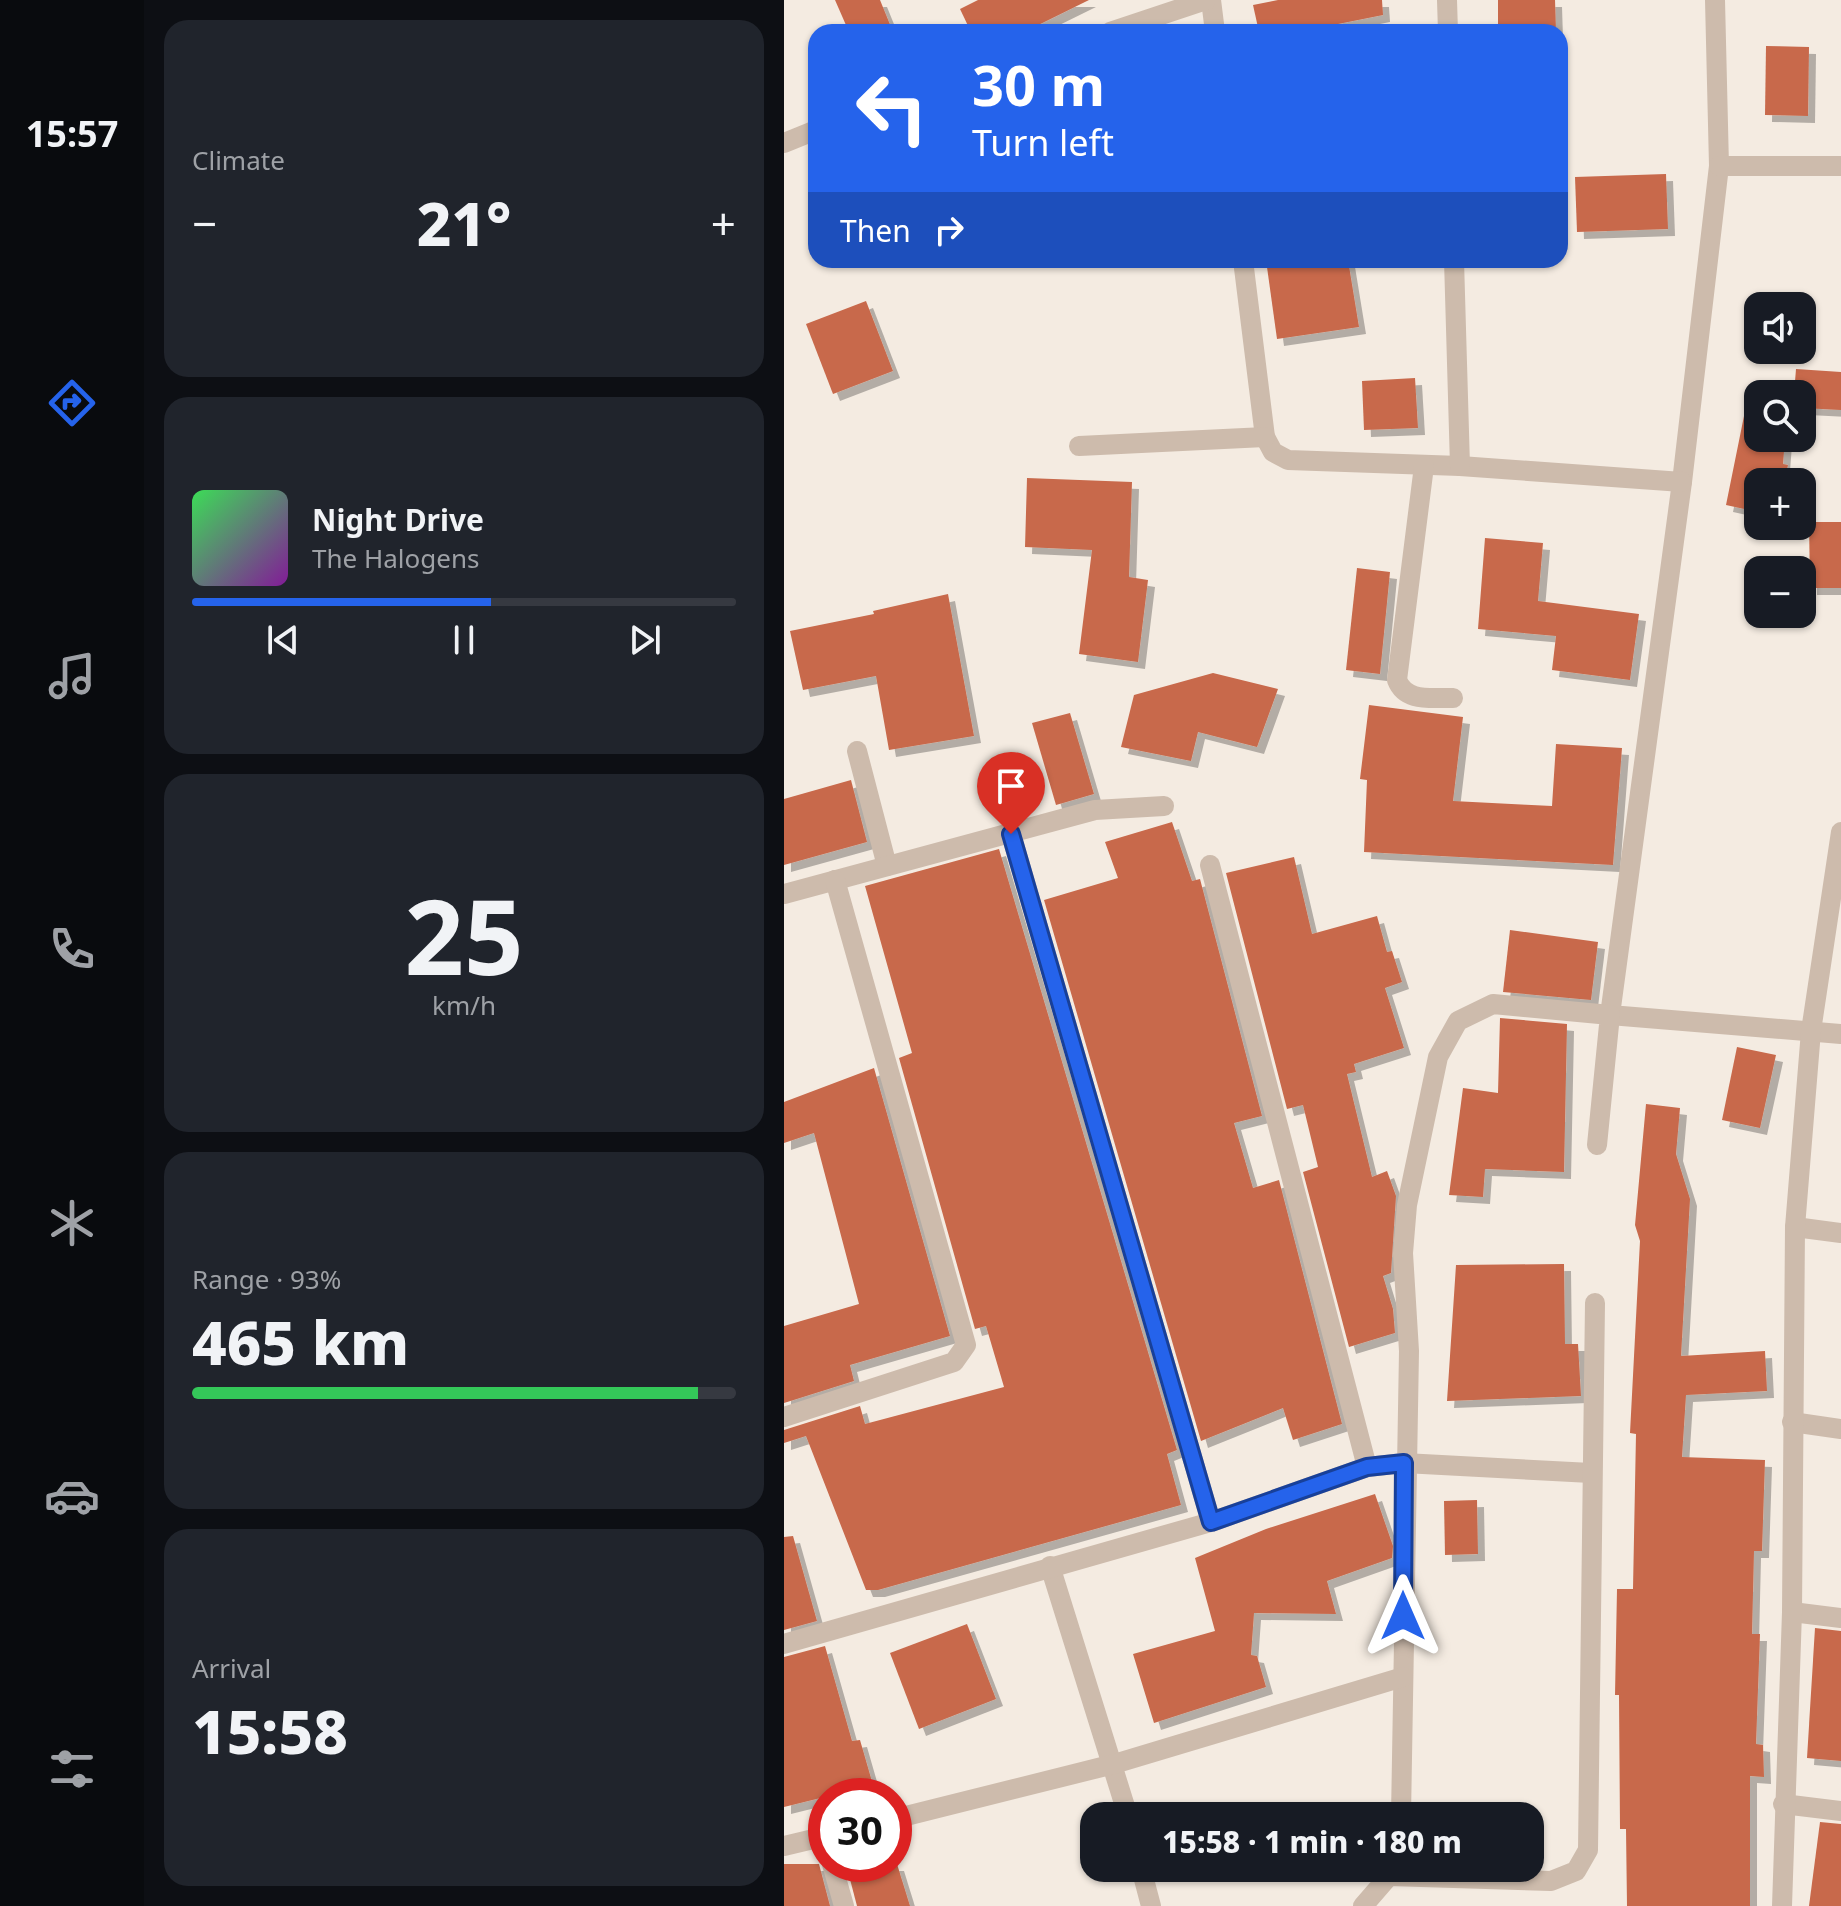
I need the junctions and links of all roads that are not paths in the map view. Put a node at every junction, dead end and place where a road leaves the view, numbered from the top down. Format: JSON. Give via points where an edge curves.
{"nodes":[{"id":1,"x":1209,"y":0,"type":"edge"},
{"id":2,"x":1447,"y":0,"type":"edge"},
{"id":3,"x":1715,"y":0,"type":"edge"},
{"id":4,"x":1135,"y":24,"type":"edge"},
{"id":5,"x":1214,"y":24,"type":"edge"},
{"id":6,"x":1448,"y":24,"type":"edge"},
{"id":7,"x":808,"y":133,"type":"edge"},
{"id":8,"x":784,"y":143,"type":"edge"},
{"id":9,"x":1719,"y":166,"type":"junction"},
{"id":10,"x":1841,"y":166,"type":"edge"},
{"id":11,"x":1244,"y":268,"type":"edge"},
{"id":12,"x":1454,"y":268,"type":"edge"},
{"id":13,"x":1265,"y":437,"type":"junction"},
{"id":14,"x":1079,"y":446,"type":"dead end"},
{"id":15,"x":1424,"y":466,"type":"junction"},
{"id":16,"x":1460,"y":466,"type":"junction"},
{"id":17,"x":1682,"y":482,"type":"junction"},
{"id":18,"x":1453,"y":698,"type":"dead end"},
{"id":19,"x":857,"y":751,"type":"dead end"},
{"id":20,"x":1164,"y":806,"type":"dead end"},
{"id":21,"x":1841,"y":832,"type":"edge"},
{"id":22,"x":1011,"y":834,"type":"junction"},
{"id":23,"x":1210,"y":865,"type":"dead end"},
{"id":24,"x":887,"y":866,"type":"junction"},
{"id":25,"x":835,"y":880,"type":"junction"},
{"id":26,"x":784,"y":894,"type":"edge"},
{"id":27,"x":1610,"y":1015,"type":"junction"},
{"id":28,"x":1811,"y":1031,"type":"junction"},
{"id":29,"x":1841,"y":1034,"type":"edge"},
{"id":30,"x":1597,"y":1145,"type":"dead end"},
{"id":31,"x":1795,"y":1227,"type":"junction"},
{"id":32,"x":1841,"y":1233,"type":"edge"},
{"id":33,"x":1595,"y":1303,"type":"dead end"},
{"id":34,"x":784,"y":1417,"type":"edge"},
{"id":35,"x":1792,"y":1422,"type":"junction"},
{"id":36,"x":1841,"y":1429,"type":"edge"},
{"id":37,"x":1404,"y":1463,"type":"junction"},
{"id":38,"x":1367,"y":1467,"type":"junction"},
{"id":39,"x":1591,"y":1473,"type":"junction"},
{"id":40,"x":1211,"y":1522,"type":"junction"},
{"id":41,"x":1050,"y":1566,"type":"junction"},
{"id":42,"x":1792,"y":1612,"type":"junction"},
{"id":43,"x":1841,"y":1618,"type":"edge"},
{"id":44,"x":784,"y":1644,"type":"edge"},
{"id":45,"x":1403,"y":1677,"type":"junction"},
{"id":46,"x":1114,"y":1764,"type":"junction"},
{"id":47,"x":1124,"y":1802,"type":"edge"},
{"id":48,"x":1401,"y":1802,"type":"edge"},
{"id":49,"x":1783,"y":1804,"type":"junction"},
{"id":50,"x":1841,"y":1811,"type":"edge"},
{"id":51,"x":912,"y":1814,"type":"edge"},
{"id":52,"x":808,"y":1841,"type":"edge"},
{"id":53,"x":784,"y":1846,"type":"edge"},
{"id":54,"x":1544,"y":1881,"type":"edge"},
{"id":55,"x":837,"y":1882,"type":"edge"},
{"id":56,"x":1145,"y":1882,"type":"edge"},
{"id":57,"x":1382,"y":1882,"type":"edge"},
{"id":58,"x":844,"y":1906,"type":"edge"},
{"id":59,"x":1151,"y":1906,"type":"edge"},
{"id":60,"x":1363,"y":1906,"type":"edge"},
{"id":61,"x":1782,"y":1906,"type":"edge"}],
"edges":[{"from":1,"to":4,"type":"street"},
{"from":1,"to":5,"type":"street"},
{"from":2,"to":6,"type":"street"},
{"from":3,"to":9,"type":"street"},
{"from":7,"to":8,"type":"street"},
{"from":9,"to":10,"type":"street"},
{"from":9,"to":17,"type":"street"},
{"from":11,"to":13,"type":"street"},
{"from":12,"to":16,"type":"street"},
{"from":13,"to":14,"type":"street"},
{"from":13,"to":15,"type":"street","via":[[1273,452],[1288,460]]},
{"from":15,"to":16,"type":"street"},
{"from":15,"to":18,"type":"street","via":[[1397,680],[1412,697]]},
{"from":16,"to":17,"type":"street"},
{"from":17,"to":27,"type":"street"},
{"from":19,"to":24,"type":"street"},
{"from":20,"to":22,"type":"street","via":[[1095,810]]},
{"from":21,"to":28,"type":"street"},
{"from":22,"to":24,"type":"street"},
{"from":22,"to":40,"type":"street"},
{"from":23,"to":38,"type":"street"},
{"from":24,"to":25,"type":"street"},
{"from":25,"to":26,"type":"street"},
{"from":25,"to":34,"type":"street","via":[[966,1345],[954,1362]]},
{"from":27,"to":28,"type":"street"},
{"from":27,"to":30,"type":"street"},
{"from":27,"to":37,"type":"street","via":[[1493,1004],[1458,1021],[1438,1057],[1407,1205]]},
{"from":28,"to":29,"type":"street"},
{"from":28,"to":31,"type":"street"},
{"from":31,"to":32,"type":"street"},
{"from":31,"to":35,"type":"street"},
{"from":33,"to":39,"type":"street"},
{"from":35,"to":36,"type":"street"},
{"from":35,"to":42,"type":"street"},
{"from":37,"to":38,"type":"street"},
{"from":37,"to":39,"type":"street"},
{"from":37,"to":45,"type":"street"},
{"from":38,"to":40,"type":"street"},
{"from":39,"to":54,"type":"street","via":[[1588,1850],[1576,1871]]},
{"from":40,"to":41,"type":"street"},
{"from":41,"to":44,"type":"street"},
{"from":41,"to":46,"type":"street"},
{"from":42,"to":43,"type":"street"},
{"from":42,"to":49,"type":"street"},
{"from":45,"to":46,"type":"street"},
{"from":45,"to":48,"type":"street"},
{"from":46,"to":47,"type":"street"},
{"from":46,"to":51,"type":"street"},
{"from":49,"to":50,"type":"street"},
{"from":49,"to":61,"type":"street"},
{"from":52,"to":53,"type":"street"},
{"from":55,"to":58,"type":"street"},
{"from":56,"to":59,"type":"street"},
{"from":57,"to":60,"type":"street"}]}
